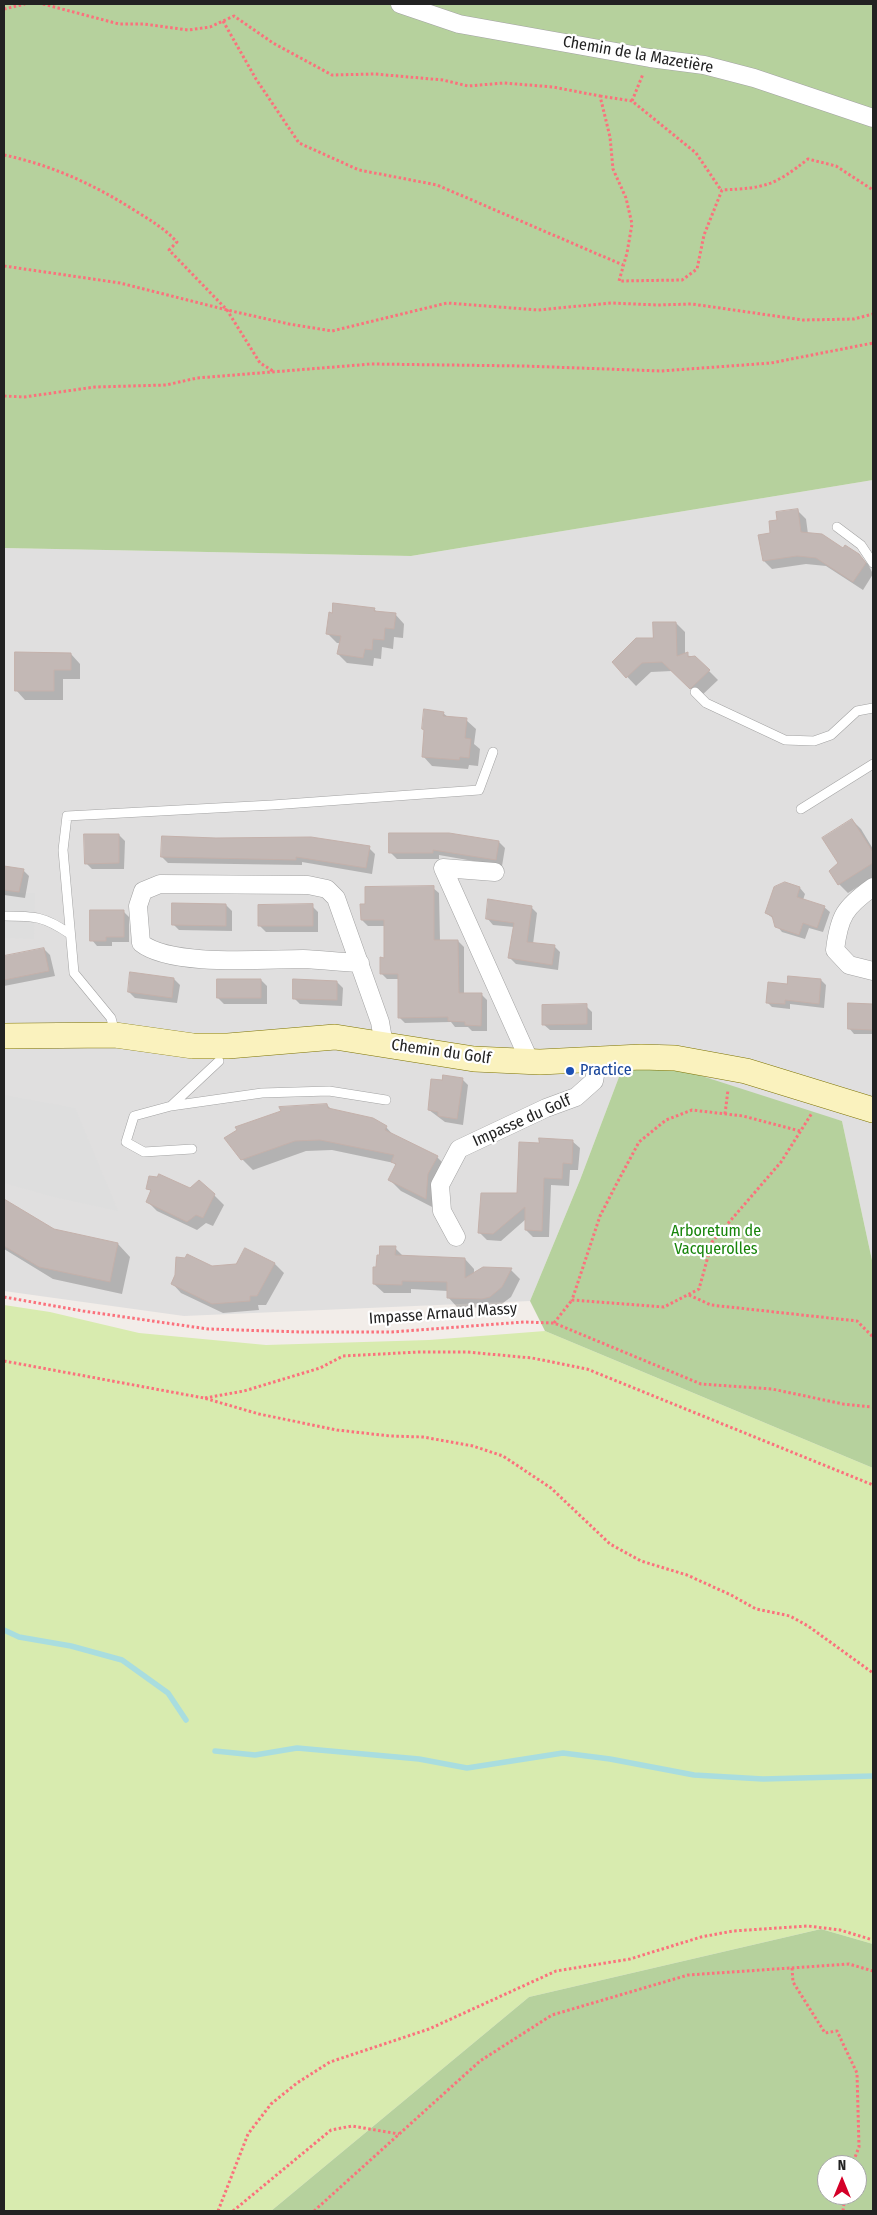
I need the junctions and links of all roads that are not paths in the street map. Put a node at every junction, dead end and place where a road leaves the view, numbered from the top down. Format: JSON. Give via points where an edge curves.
{"nodes":[{"id":1,"x":400,"y":4,"type":"edge"},
{"id":2,"x":873,"y":118,"type":"edge"},
{"id":3,"x":837,"y":527,"type":"dead end"},
{"id":4,"x":873,"y":563,"type":"edge"},
{"id":5,"x":695,"y":692,"type":"dead end"},
{"id":6,"x":873,"y":708,"type":"edge"},
{"id":7,"x":493,"y":752,"type":"dead end"},
{"id":8,"x":873,"y":764,"type":"edge"},
{"id":9,"x":801,"y":808,"type":"dead end"},
{"id":10,"x":495,"y":872,"type":"dead end"},
{"id":11,"x":873,"y":887,"type":"edge"},
{"id":12,"x":4,"y":916,"type":"edge"},
{"id":13,"x":70,"y":934,"type":"junction"},
{"id":14,"x":360,"y":963,"type":"junction"},
{"id":15,"x":873,"y":971,"type":"edge"},
{"id":16,"x":115,"y":1035,"type":"junction"},
{"id":17,"x":4,"y":1036,"type":"edge"},
{"id":18,"x":384,"y":1045,"type":"junction"},
{"id":19,"x":598,"y":1059,"type":"junction"},
{"id":20,"x":219,"y":1061,"type":"dead end"},
{"id":21,"x":530,"y":1062,"type":"junction"},
{"id":22,"x":386,"y":1100,"type":"dead end"},
{"id":23,"x":171,"y":1106,"type":"junction"},
{"id":24,"x":873,"y":1110,"type":"edge"},
{"id":25,"x":192,"y":1149,"type":"dead end"},
{"id":26,"x":456,"y":1237,"type":"dead end"}],
"edges":[{"from":1,"to":2,"type":"street","name":"Chemin de la Mazetière","via":[[459,24],[704,65],[754,78]]},
{"from":3,"to":4,"type":"lane","via":[[861,545]]},
{"from":5,"to":6,"type":"lane","via":[[706,703],[785,740],[814,741],[831,734],[857,711]]},
{"from":7,"to":13,"type":"lane","via":[[479,790],[67,816],[63,850]]},
{"from":8,"to":9,"type":"lane"},
{"from":10,"to":21,"type":"street","via":[[443,868]]},
{"from":11,"to":15,"type":"street","via":[[853,901],[838,926],[835,950],[849,965]]},
{"from":12,"to":13,"type":"lane","via":[[34,916],[52,921]]},
{"from":13,"to":16,"type":"lane","via":[[74,973],[111,1018]]},
{"from":14,"to":14,"type":"street","via":[[336,898],[327,889],[308,885],[160,884],[143,891],[138,906],[141,943],[183,958]]},
{"from":14,"to":18,"type":"street","via":[[380,1022]]},
{"from":16,"to":17,"type":"street","name":"Chemin du Golf"},
{"from":16,"to":18,"type":"street","name":"Chemin du Golf","via":[[193,1046],[335,1037]]},
{"from":18,"to":21,"type":"street","name":"Chemin du Golf","via":[[474,1059]]},
{"from":19,"to":21,"type":"street","name":"Chemin du Golf"},
{"from":19,"to":24,"type":"street","name":"Chemin du Golf","via":[[693,1060],[746,1071]]},
{"from":19,"to":26,"type":"street","name":"Impasse du Golf","via":[[594,1081],[576,1097],[459,1149],[440,1185],[442,1211]]},
{"from":20,"to":23,"type":"lane"},
{"from":22,"to":23,"type":"lane","via":[[329,1091],[262,1093]]},
{"from":23,"to":25,"type":"lane","via":[[134,1116],[126,1142],[144,1152]]}]}
